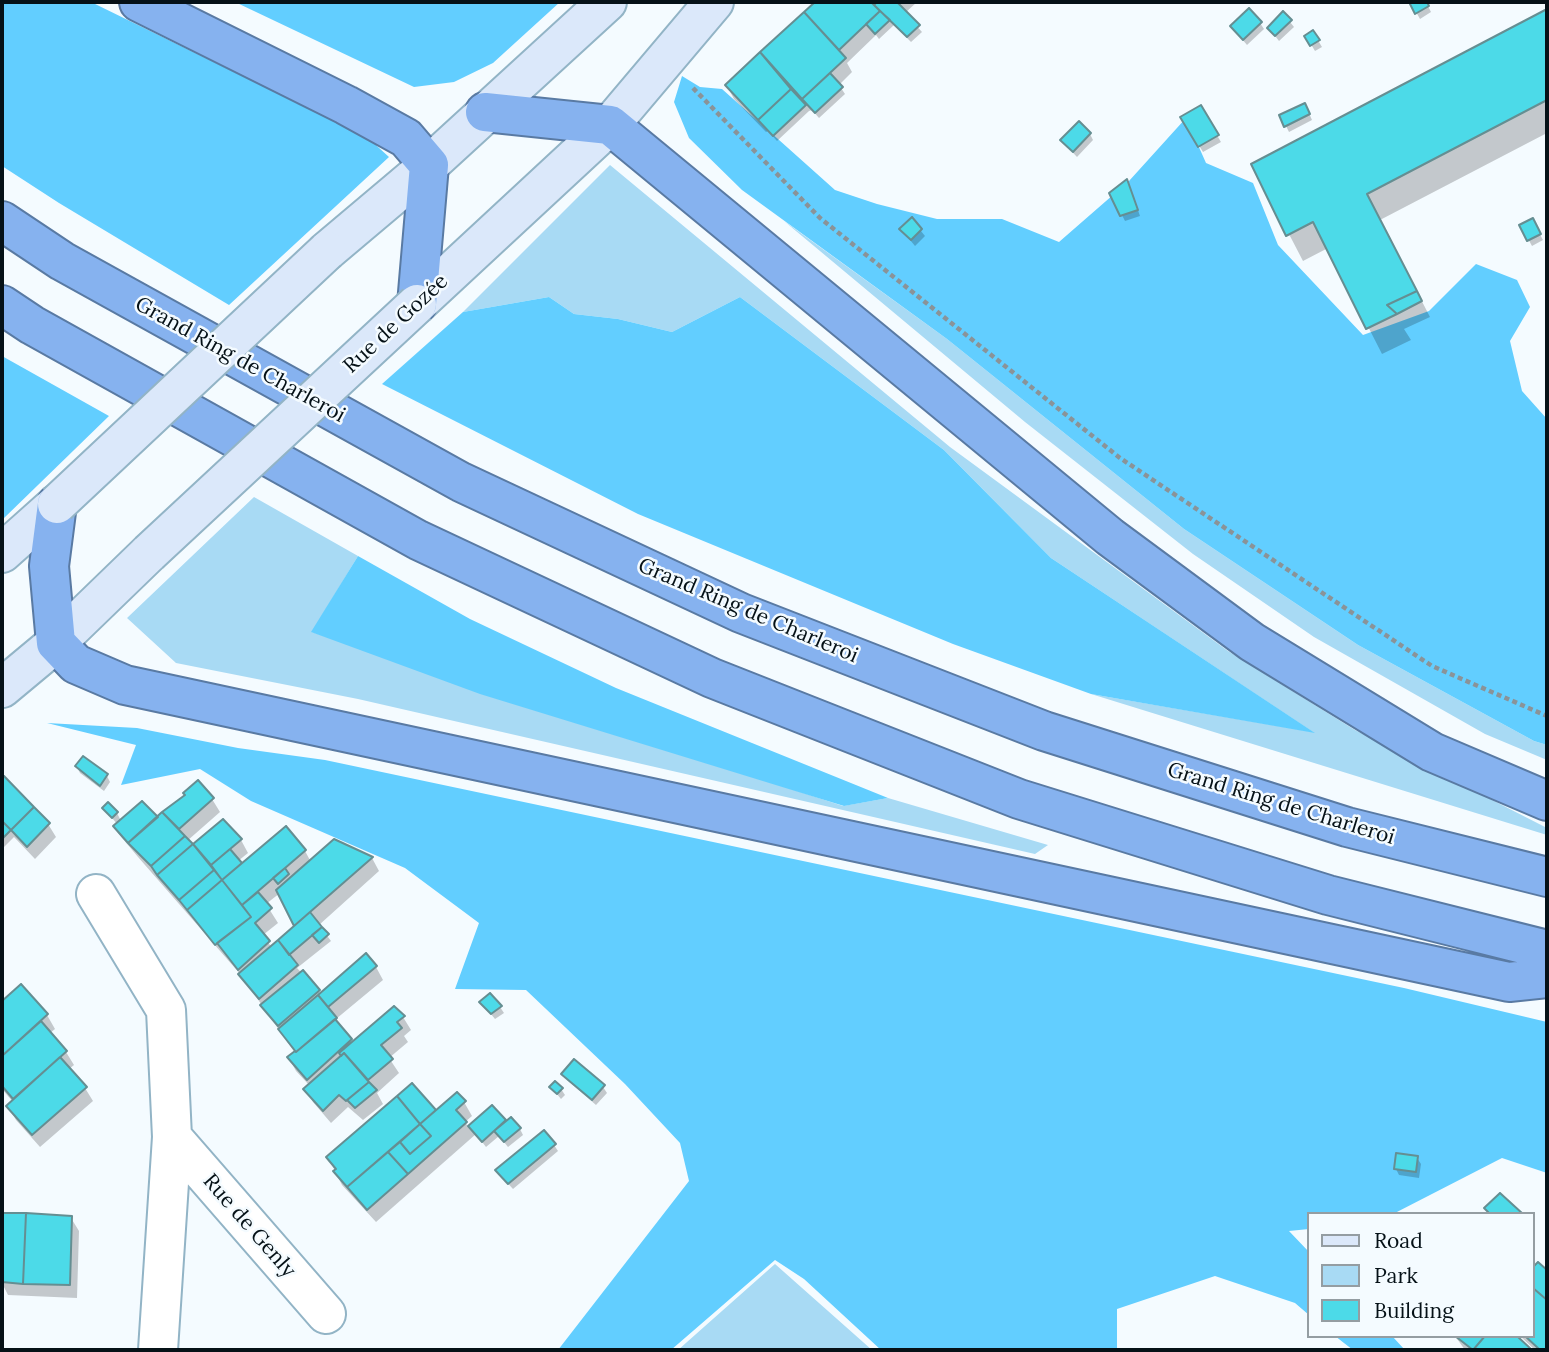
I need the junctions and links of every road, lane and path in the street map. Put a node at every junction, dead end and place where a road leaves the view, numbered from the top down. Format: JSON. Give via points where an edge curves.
{"nodes":[{"id":1,"x":139,"y":2,"type":"edge"},
{"id":2,"x":607,"y":2,"type":"edge"},
{"id":3,"x":713,"y":2,"type":"edge"},
{"id":4,"x":692,"y":87,"type":"dead end"},
{"id":5,"x":485,"y":112,"type":"junction"},
{"id":6,"x":610,"y":125,"type":"junction"},
{"id":7,"x":429,"y":165,"type":"junction"},
{"id":8,"x":2,"y":220,"type":"edge"},
{"id":9,"x":417,"y":304,"type":"junction"},
{"id":10,"x":2,"y":305,"type":"edge"},
{"id":11,"x":57,"y":504,"type":"junction"},
{"id":12,"x":2,"y":553,"type":"edge"},
{"id":13,"x":56,"y":643,"type":"junction"},
{"id":14,"x":2,"y":688,"type":"edge"},
{"id":15,"x":1547,"y":716,"type":"edge"},
{"id":16,"x":1547,"y":801,"type":"edge"},
{"id":17,"x":1547,"y":877,"type":"edge"},
{"id":18,"x":96,"y":894,"type":"dead end"},
{"id":19,"x":1547,"y":950,"type":"edge"},
{"id":20,"x":1547,"y":978,"type":"edge"},
{"id":21,"x":172,"y":1138,"type":"junction"},
{"id":22,"x":326,"y":1314,"type":"dead end"},
{"id":23,"x":159,"y":1350,"type":"edge"}],
"edges":[{"from":1,"to":7,"type":"highway","via":[[406,138]]},
{"from":2,"to":5,"type":"main road"},
{"from":3,"to":6,"type":"main road","name":"Rue de Gozée"},
{"from":4,"to":15,"type":"path","via":[[820,218],[1119,458],[1432,666]]},
{"from":5,"to":6,"type":"highway"},
{"from":5,"to":7,"type":"main road"},
{"from":6,"to":9,"type":"main road","name":"Rue de Gozée"},
{"from":6,"to":16,"type":"highway","via":[[1110,537],[1252,642],[1432,752]]},
{"from":7,"to":9,"type":"highway"},
{"from":7,"to":11,"type":"main road","bridge":true,"via":[[327,251]]},
{"from":8,"to":17,"type":"highway","name":"Grand Ring de Charleroi","via":[[62,261],[461,482],[741,613],[1044,731],[1348,827]]},
{"from":9,"to":13,"type":"main road","name":"Rue de Gozée","bridge":true},
{"from":10,"to":19,"type":"highway","via":[[418,540],[712,678],[1019,799],[1328,895]]},
{"from":11,"to":12,"type":"main road"},
{"from":11,"to":13,"type":"highway","via":[[49,566]]},
{"from":13,"to":14,"type":"main road","name":"Rue de Gozée"},
{"from":13,"to":20,"type":"highway","via":[[76,664],[125,685],[1509,982]]},
{"from":18,"to":21,"type":"street","name":"Rue de Genly","via":[[166,1010]]},
{"from":21,"to":22,"type":"street","name":"Rue de Genly"},
{"from":21,"to":23,"type":"street","name":"Rue de Genly"}]}
